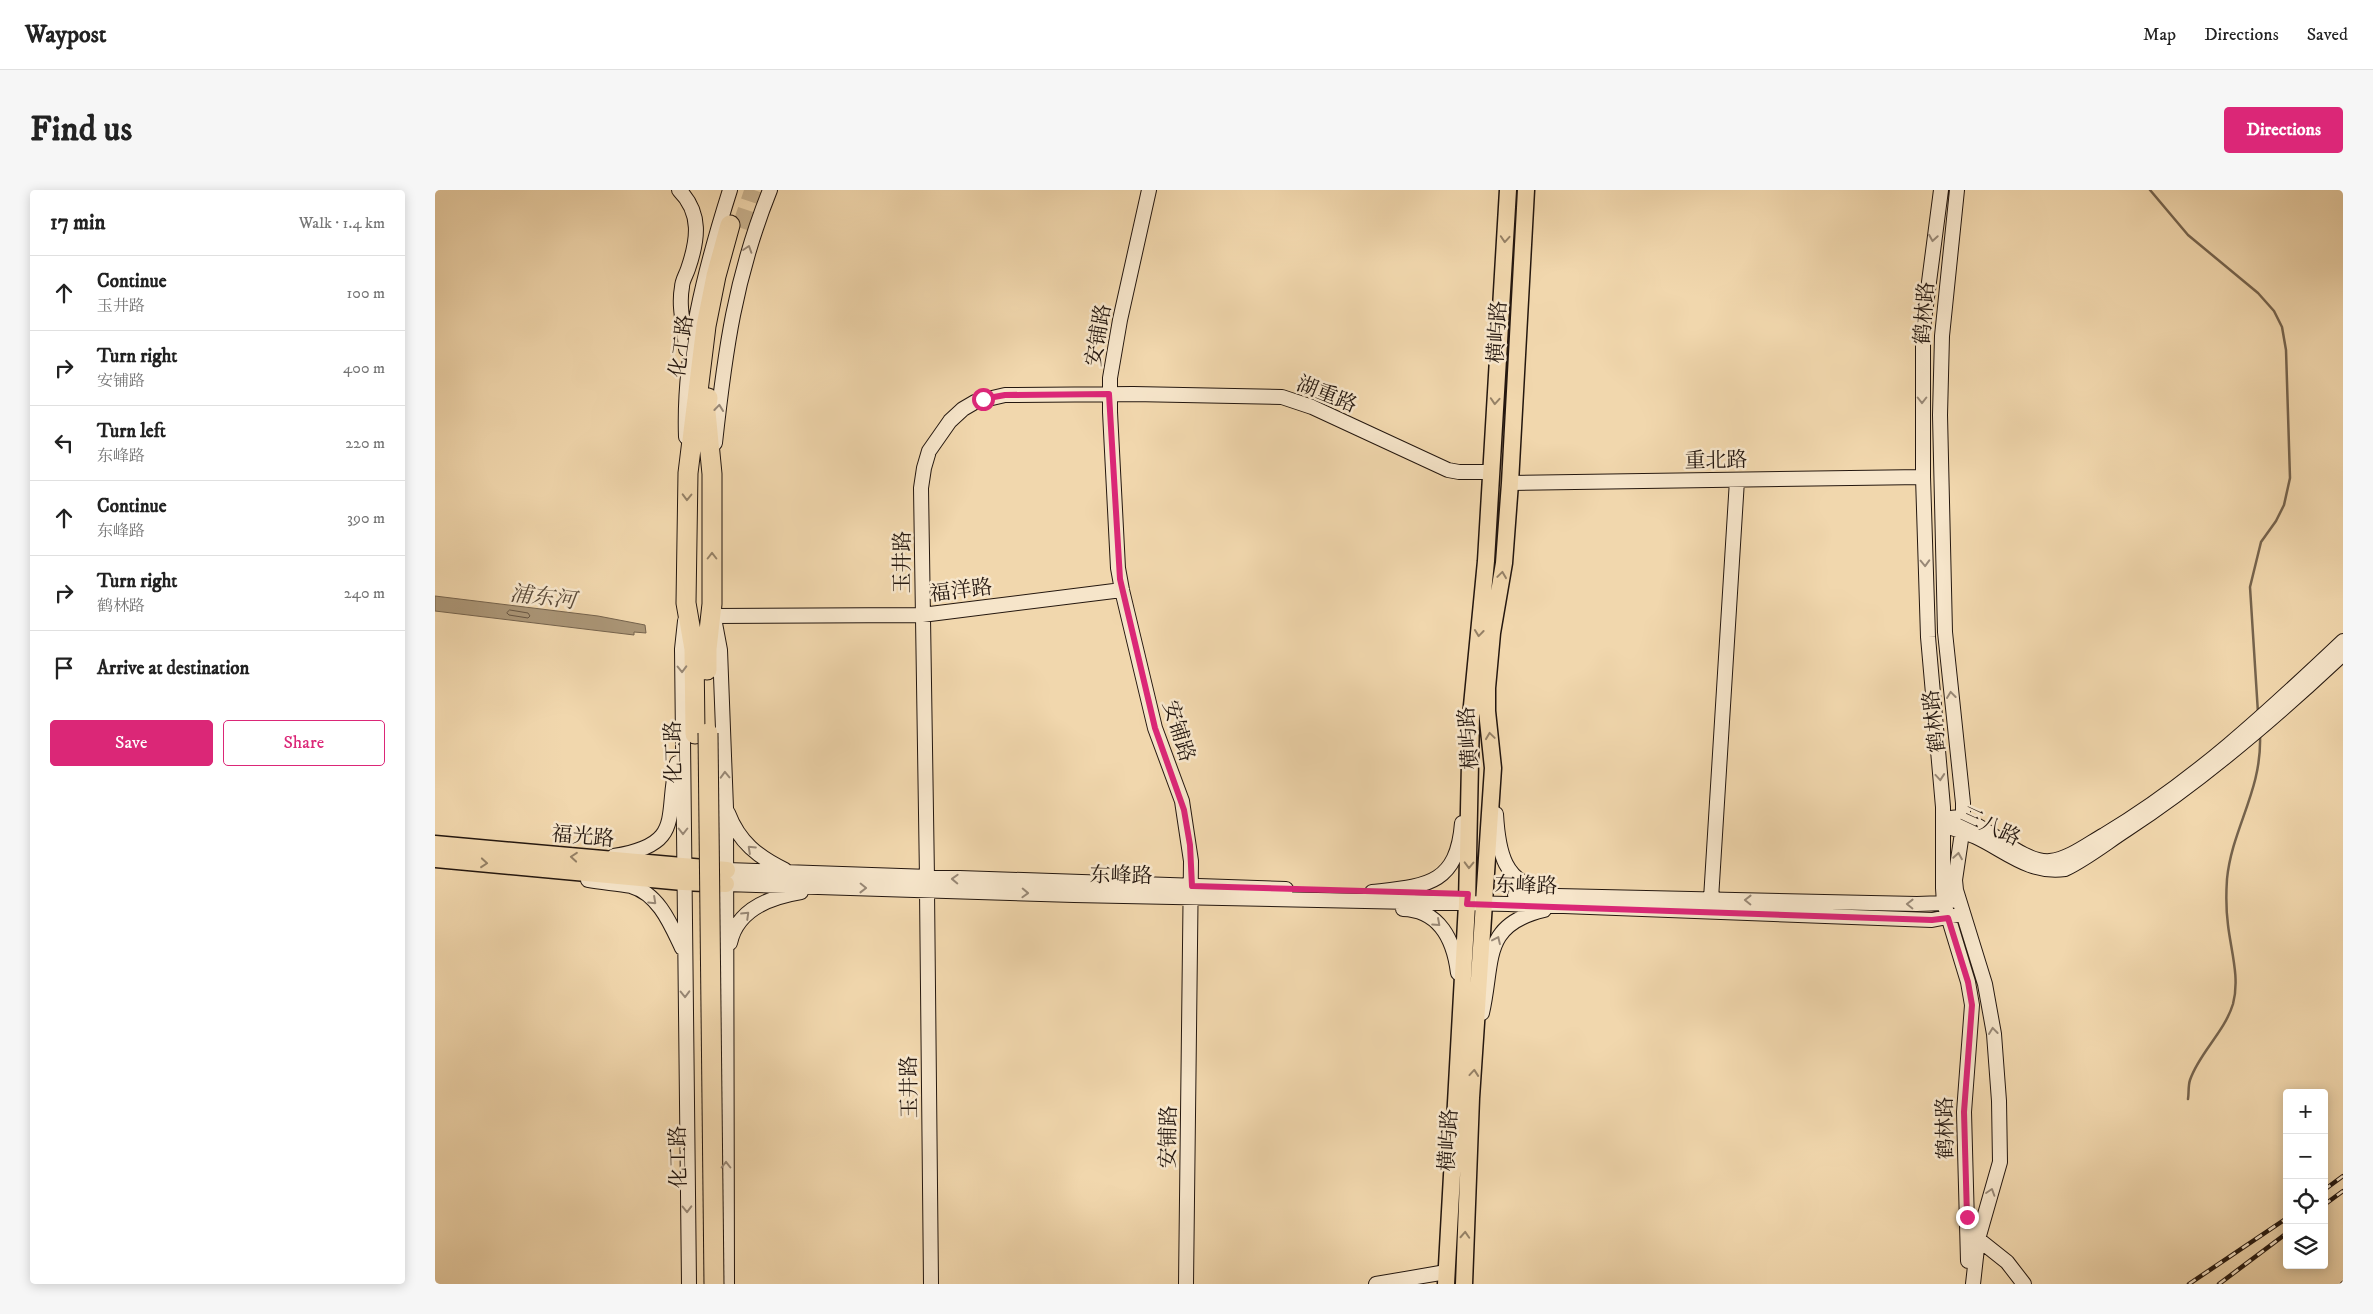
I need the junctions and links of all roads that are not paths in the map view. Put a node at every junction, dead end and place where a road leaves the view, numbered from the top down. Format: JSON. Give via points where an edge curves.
{"nodes":[{"id":1,"x":679,"y":190,"type":"edge"},
{"id":2,"x":730,"y":190,"type":"edge"},
{"id":3,"x":770,"y":190,"type":"edge"},
{"id":4,"x":1508,"y":190,"type":"edge"},
{"id":5,"x":1526,"y":190,"type":"edge"},
{"id":6,"x":1941,"y":190,"type":"edge"},
{"id":7,"x":1957,"y":190,"type":"edge"},
{"id":8,"x":1149,"y":192,"type":"edge"},
{"id":9,"x":731,"y":223,"type":"junction"},
{"id":10,"x":689,"y":268,"type":"junction"},
{"id":11,"x":687,"y":380,"type":"junction"},
{"id":12,"x":1109,"y":394,"type":"junction"},
{"id":13,"x":1490,"y":472,"type":"junction"},
{"id":14,"x":687,"y":473,"type":"junction"},
{"id":15,"x":712,"y":474,"type":"junction"},
{"id":16,"x":1923,"y":477,"type":"junction"},
{"id":17,"x":1737,"y":480,"type":"junction"},
{"id":18,"x":1510,"y":483,"type":"junction"},
{"id":19,"x":1122,"y":590,"type":"junction"},
{"id":20,"x":713,"y":610,"type":"junction"},
{"id":21,"x":922,"y":614,"type":"junction"},
{"id":22,"x":2343,"y":641,"type":"edge"},
{"id":23,"x":2343,"y":654,"type":"edge"},
{"id":24,"x":2280,"y":705,"type":"junction"},
{"id":25,"x":695,"y":735,"type":"junction"},
{"id":26,"x":1470,"y":768,"type":"junction"},
{"id":27,"x":1493,"y":768,"type":"junction"},
{"id":28,"x":726,"y":808,"type":"junction"},
{"id":29,"x":1963,"y":824,"type":"junction"},
{"id":30,"x":1943,"y":826,"type":"junction"},
{"id":31,"x":435,"y":844,"type":"edge"},
{"id":32,"x":435,"y":859,"type":"edge"},
{"id":33,"x":597,"y":859,"type":"junction"},
{"id":34,"x":541,"y":869,"type":"junction"},
{"id":35,"x":793,"y":873,"type":"junction"},
{"id":36,"x":683,"y":874,"type":"junction"},
{"id":37,"x":727,"y":877,"type":"junction"},
{"id":38,"x":927,"y":884,"type":"junction"},
{"id":39,"x":830,"y":887,"type":"junction"},
{"id":40,"x":1192,"y":892,"type":"junction"},
{"id":41,"x":1372,"y":892,"type":"junction"},
{"id":42,"x":1625,"y":897,"type":"junction"},
{"id":43,"x":1468,"y":899,"type":"junction"},
{"id":44,"x":1485,"y":899,"type":"junction"},
{"id":45,"x":1711,"y":899,"type":"junction"},
{"id":46,"x":1958,"y":899,"type":"junction"},
{"id":47,"x":1342,"y":900,"type":"junction"},
{"id":48,"x":1944,"y":903,"type":"junction"},
{"id":49,"x":1560,"y":906,"type":"junction"},
{"id":50,"x":1963,"y":914,"type":"junction"},
{"id":51,"x":1948,"y":918,"type":"junction"},
{"id":52,"x":685,"y":953,"type":"junction"},
{"id":53,"x":725,"y":976,"type":"junction"},
{"id":54,"x":1462,"y":998,"type":"junction"},
{"id":55,"x":1477,"y":1038,"type":"junction"},
{"id":56,"x":1973,"y":1235,"type":"junction"},
{"id":57,"x":1446,"y":1278,"type":"edge"},
{"id":58,"x":689,"y":1284,"type":"edge"},
{"id":59,"x":702,"y":1284,"type":"edge"},
{"id":60,"x":715,"y":1284,"type":"edge"},
{"id":61,"x":727,"y":1284,"type":"edge"},
{"id":62,"x":931,"y":1284,"type":"edge"},
{"id":63,"x":1186,"y":1284,"type":"edge"},
{"id":64,"x":1376,"y":1284,"type":"edge"},
{"id":65,"x":1464,"y":1284,"type":"edge"},
{"id":66,"x":1969,"y":1284,"type":"edge"},
{"id":67,"x":1973,"y":1284,"type":"edge"},
{"id":68,"x":2024,"y":1284,"type":"edge"}],
"edges":[{"from":1,"to":10,"type":"main road","via":[[696,217]]},
{"from":2,"to":9,"type":"main road"},
{"from":15,"to":3,"type":"main road","name":"化工路","one_way":true,"via":[[730,321],[747,253]]},
{"from":4,"to":13,"type":"main road","name":"横屿路","one_way":true},
{"from":5,"to":18,"type":"main road","name":"横屿路"},
{"from":6,"to":16,"type":"main road","name":"鹤林路","one_way":true,"via":[[1923,328]]},
{"from":29,"to":7,"type":"main road","name":"鹤林路","one_way":true,"via":[[1946,641],[1940,415],[1942,336]]},
{"from":8,"to":12,"type":"main road","name":"安铺路","via":[[1118,328]]},
{"from":9,"to":10,"type":"main road"},
{"from":9,"to":11,"type":"main road","via":[[702,291]]},
{"from":9,"to":14,"type":"highway","name":"化工路","via":[[706,326]]},
{"from":9,"to":15,"type":"highway","name":"化工路","via":[[706,412]]},
{"from":10,"to":11,"type":"main road","via":[[681,286]]},
{"from":11,"to":14,"type":"main road"},
{"from":12,"to":13,"type":"main road","name":"湖重路","via":[[1282,397],[1313,407],[1448,470]]},
{"from":12,"to":19,"type":"main road","name":"安铺路","via":[[1118,568]]},
{"from":12,"to":21,"type":"main road","name":"玉井路","via":[[996,396],[969,405],[950,421],[929,451],[922,478]]},
{"from":13,"to":26,"type":"main road","name":"横屿路","one_way":true,"via":[[1486,561],[1471,716]]},
{"from":14,"to":25,"type":"highway","name":"化工路","one_way":true,"via":[[686,603],[694,649]]},
{"from":20,"to":15,"type":"highway","name":"化工路","one_way":true},
{"from":16,"to":17,"type":"main road","name":"重北路"},
{"from":16,"to":30,"type":"main road","name":"鹤林路","one_way":true,"via":[[1928,636]]},
{"from":17,"to":18,"type":"main road","name":"重北路"},
{"from":17,"to":45,"type":"main road"},
{"from":27,"to":18,"type":"main road","name":"横屿路","one_way":true,"via":[[1487,688],[1504,562]]},
{"from":19,"to":21,"type":"main road","name":"福洋路"},
{"from":19,"to":40,"type":"main road","name":"安铺路","via":[[1155,728],[1184,810],[1190,845]]},
{"from":20,"to":21,"type":"main road","name":"福洋路"},
{"from":20,"to":25,"type":"highway","name":"化工路"},
{"from":28,"to":20,"type":"main road","one_way":true,"via":[[720,650]]},
{"from":21,"to":38,"type":"main road","name":"玉井路"},
{"from":22,"to":24,"type":"main road"},
{"from":23,"to":24,"type":"main road"},
{"from":24,"to":29,"type":"main road","name":"三八路","via":[[2164,805],[2065,869],[2033,868]]},
{"from":25,"to":33,"type":"main road","via":[[674,775],[671,813],[666,830],[640,851]]},
{"from":25,"to":36,"type":"main road","one_way":true},
{"from":25,"to":59,"type":"highway","name":"化工路"},
{"from":25,"to":60,"type":"highway","name":"化工路","bridge":true},
{"from":26,"to":41,"type":"main road","via":[[1461,837],[1450,865],[1439,877],[1421,885]]},
{"from":26,"to":43,"type":"main road","name":"横屿路","one_way":true},
{"from":27,"to":42,"type":"main road","via":[[1498,844],[1512,872],[1536,888],[1586,890]]},
{"from":27,"to":44,"type":"main road","name":"横屿路"},
{"from":35,"to":28,"type":"main road","one_way":true,"via":[[748,847],[732,825]]},
{"from":28,"to":37,"type":"main road"},
{"from":29,"to":30,"type":"main road","name":"三八路"},
{"from":46,"to":29,"type":"main road","name":"鹤林路","one_way":true,"via":[[1955,880]]},
{"from":30,"to":48,"type":"main road","name":"鹤林路"},
{"from":33,"to":31,"type":"main road","name":"福光路","one_way":true},
{"from":32,"to":34,"type":"main road","name":"福光路","one_way":true},
{"from":33,"to":36,"type":"main road","name":"福光路"},
{"from":34,"to":36,"type":"main road","name":"福光路"},
{"from":34,"to":52,"type":"main road","one_way":true,"via":[[628,885],[641,891],[664,913]]},
{"from":35,"to":37,"type":"main road","name":"东峰路"},
{"from":35,"to":38,"type":"main road","name":"东峰路"},
{"from":36,"to":37,"type":"main road","name":"福光路"},
{"from":36,"to":52,"type":"main road"},
{"from":37,"to":39,"type":"main road","name":"东峰路"},
{"from":37,"to":53,"type":"main road"},
{"from":39,"to":38,"type":"main road","name":"东峰路","one_way":true},
{"from":38,"to":40,"type":"main road","name":"东峰路"},
{"from":38,"to":62,"type":"main road","name":"玉井路"},
{"from":53,"to":39,"type":"main road","one_way":true,"via":[[733,932],[750,910],[785,894]]},
{"from":40,"to":41,"type":"main road","name":"东峰路"},
{"from":40,"to":47,"type":"main road","name":"东峰路"},
{"from":40,"to":63,"type":"main road","name":"安铺路"},
{"from":41,"to":43,"type":"main road","name":"东峰路"},
{"from":42,"to":44,"type":"main road","name":"东峰路"},
{"from":42,"to":45,"type":"main road","name":"东峰路"},
{"from":43,"to":44,"type":"main road","name":"东峰路"},
{"from":43,"to":47,"type":"main road","name":"东峰路"},
{"from":43,"to":54,"type":"main road","name":"横屿路"},
{"from":44,"to":49,"type":"main road","name":"东峰路"},
{"from":44,"to":55,"type":"main road","name":"横屿路"},
{"from":48,"to":45,"type":"main road","name":"东峰路","one_way":true},
{"from":46,"to":48,"type":"main road","name":"东峰路"},
{"from":46,"to":50,"type":"main road","name":"鹤林路"},
{"from":47,"to":54,"type":"main road","one_way":true,"via":[[1355,907],[1416,910],[1436,921],[1454,948]]},
{"from":48,"to":51,"type":"main road","name":"鹤林路"},
{"from":49,"to":51,"type":"main road","name":"东峰路"},
{"from":55,"to":49,"type":"main road","one_way":true,"via":[[1492,953],[1499,934],[1524,915]]},
{"from":50,"to":51,"type":"main road","name":"东峰路"},
{"from":56,"to":50,"type":"main road","name":"鹤林路","one_way":true,"via":[[2000,1162],[1999,1101],[1987,992]]},
{"from":51,"to":56,"type":"main road","name":"鹤林路","via":[[1972,1005],[1964,1112]]},
{"from":52,"to":58,"type":"main road","one_way":true},
{"from":61,"to":53,"type":"main road","one_way":true},
{"from":54,"to":57,"type":"main road","name":"横屿路"},
{"from":65,"to":55,"type":"main road","name":"横屿路","one_way":true,"via":[[1471,1098]]},
{"from":56,"to":66,"type":"main road"},
{"from":56,"to":67,"type":"main road"},
{"from":56,"to":68,"type":"main road","via":[[1997,1253]]},
{"from":57,"to":64,"type":"main road"}]}
